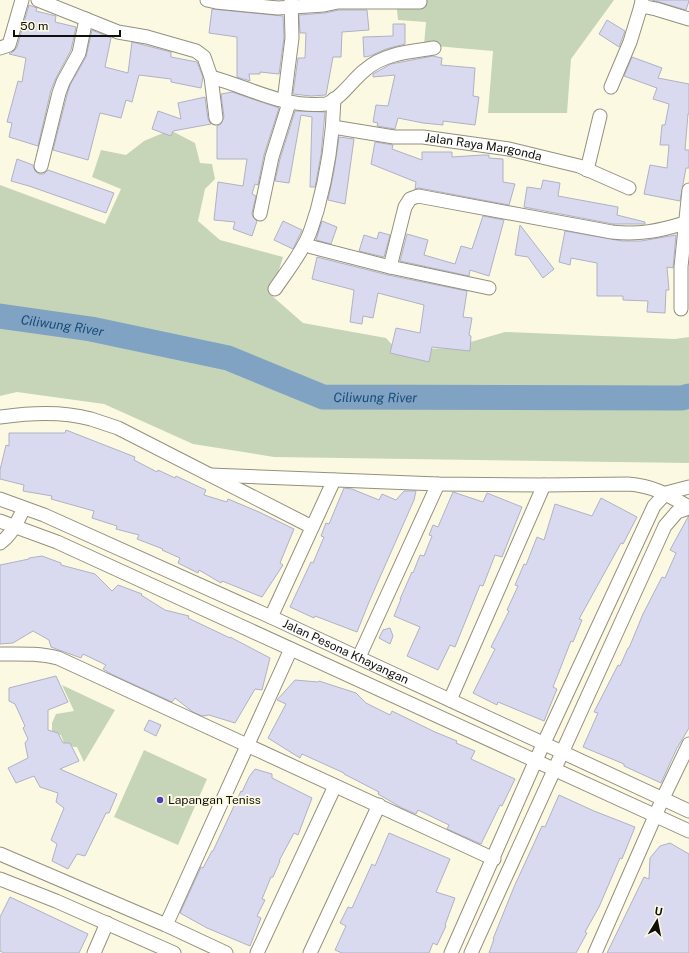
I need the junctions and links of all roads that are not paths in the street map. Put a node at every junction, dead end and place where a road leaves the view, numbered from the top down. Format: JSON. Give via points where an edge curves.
{"nodes":[{"id":1,"x":22,"y":0,"type":"edge"},
{"id":2,"x":38,"y":0,"type":"edge"},
{"id":3,"x":206,"y":0,"type":"edge"},
{"id":4,"x":420,"y":2,"type":"dead end"},
{"id":5,"x":642,"y":3,"type":"edge"},
{"id":6,"x":291,"y":4,"type":"edge"},
{"id":7,"x":86,"y":19,"type":"junction"},
{"id":8,"x":689,"y":19,"type":"edge"},
{"id":9,"x":0,"y":48,"type":"edge"},
{"id":10,"x":434,"y":48,"type":"dead end"},
{"id":11,"x":212,"y":77,"type":"junction"},
{"id":12,"x":611,"y":87,"type":"dead end"},
{"id":13,"x":334,"y":99,"type":"junction"},
{"id":14,"x":286,"y":102,"type":"junction"},
{"id":15,"x":600,"y":116,"type":"dead end"},
{"id":16,"x":216,"y":118,"type":"dead end"},
{"id":17,"x":333,"y":127,"type":"junction"},
{"id":18,"x":41,"y":166,"type":"dead end"},
{"id":19,"x":586,"y":170,"type":"junction"},
{"id":20,"x":629,"y":188,"type":"dead end"},
{"id":21,"x":689,"y":190,"type":"edge"},
{"id":22,"x":260,"y":214,"type":"dead end"},
{"id":23,"x":687,"y":223,"type":"edge"},
{"id":24,"x":305,"y":244,"type":"junction"},
{"id":25,"x":390,"y":267,"type":"junction"},
{"id":26,"x":489,"y":288,"type":"dead end"},
{"id":27,"x":275,"y":289,"type":"dead end"},
{"id":28,"x":682,"y":309,"type":"dead end"},
{"id":29,"x":0,"y":417,"type":"edge"},
{"id":30,"x":210,"y":475,"type":"junction"},
{"id":31,"x":334,"y":480,"type":"junction"},
{"id":32,"x":438,"y":484,"type":"junction"},
{"id":33,"x":544,"y":485,"type":"junction"},
{"id":34,"x":689,"y":487,"type":"edge"},
{"id":35,"x":666,"y":493,"type":"junction"},
{"id":36,"x":0,"y":499,"type":"edge"},
{"id":37,"x":689,"y":507,"type":"edge"},
{"id":38,"x":24,"y":508,"type":"junction"},
{"id":39,"x":0,"y":521,"type":"edge"},
{"id":40,"x":15,"y":526,"type":"junction"},
{"id":41,"x":312,"y":527,"type":"junction"},
{"id":42,"x":0,"y":543,"type":"edge"},
{"id":43,"x":271,"y":617,"type":"junction"},
{"id":44,"x":291,"y":649,"type":"junction"},
{"id":45,"x":0,"y":654,"type":"edge"},
{"id":46,"x":359,"y":657,"type":"junction"},
{"id":47,"x":379,"y":667,"type":"junction"},
{"id":48,"x":371,"y":685,"type":"junction"},
{"id":49,"x":450,"y":700,"type":"junction"},
{"id":50,"x":544,"y":744,"type":"junction"},
{"id":51,"x":689,"y":744,"type":"edge"},
{"id":52,"x":247,"y":745,"type":"junction"},
{"id":53,"x":563,"y":753,"type":"junction"},
{"id":54,"x":536,"y":760,"type":"junction"},
{"id":55,"x":555,"y":769,"type":"junction"},
{"id":56,"x":335,"y":786,"type":"junction"},
{"id":57,"x":663,"y":798,"type":"junction"},
{"id":58,"x":379,"y":805,"type":"junction"},
{"id":59,"x":689,"y":811,"type":"edge"},
{"id":60,"x":656,"y":815,"type":"junction"},
{"id":61,"x":689,"y":831,"type":"edge"},
{"id":62,"x":0,"y":854,"type":"edge"},
{"id":63,"x":494,"y":859,"type":"junction"},
{"id":64,"x":0,"y":879,"type":"edge"},
{"id":65,"x":107,"y":923,"type":"junction"},
{"id":66,"x":166,"y":925,"type":"junction"},
{"id":67,"x":94,"y":953,"type":"edge"},
{"id":68,"x":174,"y":953,"type":"edge"},
{"id":69,"x":226,"y":953,"type":"edge"},
{"id":70,"x":258,"y":953,"type":"edge"},
{"id":71,"x":310,"y":953,"type":"edge"},
{"id":72,"x":451,"y":953,"type":"edge"},
{"id":73,"x":471,"y":953,"type":"edge"},
{"id":74,"x":596,"y":953,"type":"edge"}],
"edges":[{"from":1,"to":9,"type":"street","via":[[9,45]]},
{"from":2,"to":7,"type":"street"},
{"from":3,"to":6,"type":"street","via":[[268,8]]},
{"from":4,"to":6,"type":"street"},
{"from":5,"to":8,"type":"street"},
{"from":5,"to":12,"type":"street","via":[[630,42]]},
{"from":6,"to":14,"type":"street","via":[[292,38]]},
{"from":7,"to":11,"type":"street","via":[[118,32],[147,37],[196,52],[204,57]]},
{"from":7,"to":18,"type":"street","via":[[79,53],[63,82]]},
{"from":10,"to":13,"type":"street","via":[[397,54],[375,62]]},
{"from":11,"to":14,"type":"street"},
{"from":11,"to":16,"type":"street"},
{"from":13,"to":14,"type":"street","via":[[319,104]]},
{"from":13,"to":17,"type":"street"},
{"from":14,"to":22,"type":"street"},
{"from":15,"to":19,"type":"street"},
{"from":17,"to":19,"type":"street","name":"Jalan Raya Margonda","via":[[394,137],[423,136],[510,149]]},
{"from":17,"to":24,"type":"street","via":[[324,186]]},
{"from":19,"to":20,"type":"street","name":"Jalan Raya Margonda"},
{"from":21,"to":23,"type":"street"},
{"from":23,"to":25,"type":"street","via":[[651,232],[628,234],[418,196],[410,199],[405,206]]},
{"from":23,"to":28,"type":"street","via":[[681,267]]},
{"from":24,"to":25,"type":"street"},
{"from":24,"to":27,"type":"street"},
{"from":25,"to":26,"type":"street"},
{"from":29,"to":30,"type":"street","via":[[61,414],[90,419],[118,428]]},
{"from":30,"to":31,"type":"street"},
{"from":30,"to":41,"type":"street"},
{"from":31,"to":32,"type":"street"},
{"from":31,"to":41,"type":"street"},
{"from":32,"to":33,"type":"street"},
{"from":32,"to":46,"type":"street"},
{"from":33,"to":35,"type":"street","via":[[628,484],[650,487]]},
{"from":33,"to":49,"type":"street"},
{"from":34,"to":35,"type":"street"},
{"from":35,"to":37,"type":"street"},
{"from":35,"to":50,"type":"street","via":[[654,506]]},
{"from":36,"to":38,"type":"street","name":"Jalan Pesona Khayangan"},
{"from":37,"to":53,"type":"street","via":[[678,512],[666,526]]},
{"from":38,"to":40,"type":"street"},
{"from":38,"to":43,"type":"street","name":"Jalan Pesona Khayangan"},
{"from":39,"to":40,"type":"street","name":"Jalan Pesona Khayangan"},
{"from":40,"to":42,"type":"street"},
{"from":40,"to":44,"type":"street","name":"Jalan Pesona Khayangan","via":[[56,542]]},
{"from":41,"to":43,"type":"street"},
{"from":43,"to":46,"type":"street","name":"Jalan Pesona Khayangan"},
{"from":44,"to":48,"type":"street","name":"Jalan Pesona Khayangan"},
{"from":44,"to":52,"type":"street"},
{"from":45,"to":52,"type":"street","via":[[30,654],[58,658]]},
{"from":46,"to":47,"type":"street","name":"Jalan Pesona Khayangan"},
{"from":47,"to":48,"type":"street"},
{"from":47,"to":49,"type":"street","name":"Jalan Pesona Khayangan"},
{"from":48,"to":54,"type":"street","name":"Jalan Pesona Khayangan"},
{"from":49,"to":50,"type":"street","name":"Jalan Pesona Khayangan"},
{"from":50,"to":53,"type":"street","name":"Jalan Pesona Khayangan"},
{"from":50,"to":54,"type":"street"},
{"from":51,"to":57,"type":"street"},
{"from":52,"to":56,"type":"street"},
{"from":52,"to":66,"type":"street"},
{"from":53,"to":55,"type":"street"},
{"from":53,"to":57,"type":"street","name":"Jalan Pesona Khayangan"},
{"from":54,"to":55,"type":"street","name":"Jalan Pesona Khayangan"},
{"from":54,"to":63,"type":"street"},
{"from":55,"to":60,"type":"street","name":"Jalan Pesona Khayangan"},
{"from":55,"to":73,"type":"street"},
{"from":56,"to":58,"type":"street"},
{"from":56,"to":70,"type":"street"},
{"from":57,"to":59,"type":"street","name":"Jalan Pesona Khayangan"},
{"from":57,"to":60,"type":"street"},
{"from":58,"to":63,"type":"street"},
{"from":58,"to":71,"type":"street"},
{"from":60,"to":61,"type":"street","name":"Jalan Pesona Khayangan"},
{"from":60,"to":74,"type":"street"},
{"from":62,"to":66,"type":"street"},
{"from":63,"to":72,"type":"street"},
{"from":64,"to":65,"type":"street"},
{"from":65,"to":67,"type":"street"},
{"from":65,"to":68,"type":"street"},
{"from":66,"to":69,"type":"street"}]}
